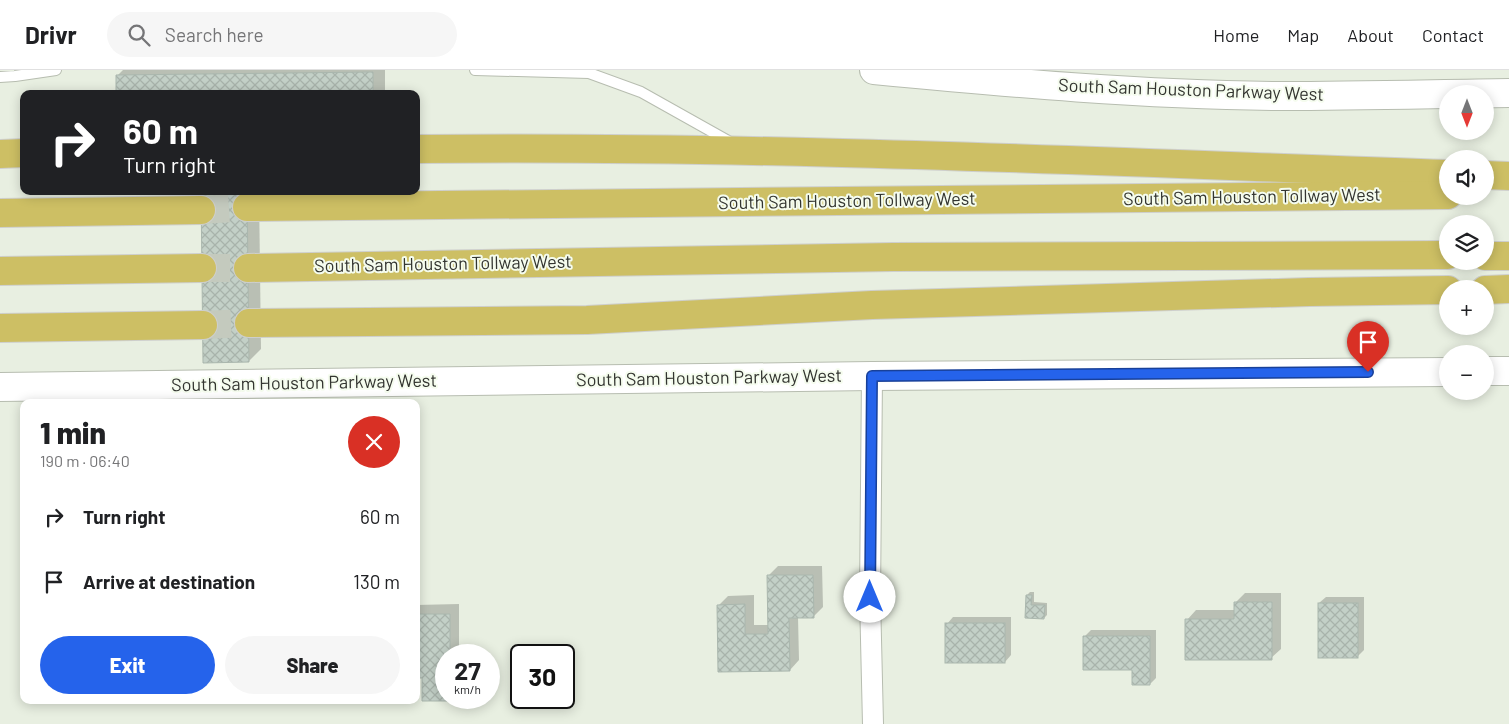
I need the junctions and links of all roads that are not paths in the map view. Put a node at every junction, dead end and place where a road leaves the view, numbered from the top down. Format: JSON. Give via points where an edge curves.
{"nodes":[{"id":1,"x":56,"y":70,"type":"edge"},
{"id":2,"x":475,"y":70,"type":"edge"},
{"id":3,"x":874,"y":70,"type":"edge"},
{"id":4,"x":0,"y":77,"type":"edge"},
{"id":5,"x":1509,"y":93,"type":"edge"},
{"id":6,"x":420,"y":149,"type":"edge"},
{"id":7,"x":748,"y":152,"type":"junction"},
{"id":8,"x":20,"y":153,"type":"edge"},
{"id":9,"x":0,"y":154,"type":"edge"},
{"id":10,"x":1439,"y":174,"type":"edge"},
{"id":11,"x":1494,"y":176,"type":"edge"},
{"id":12,"x":1509,"y":176,"type":"edge"},
{"id":13,"x":1494,"y":194,"type":"edge"},
{"id":14,"x":1509,"y":194,"type":"edge"},
{"id":15,"x":1439,"y":195,"type":"edge"},
{"id":16,"x":247,"y":207,"type":"tunnel mouth"},
{"id":17,"x":201,"y":210,"type":"tunnel mouth"},
{"id":18,"x":0,"y":213,"type":"edge"},
{"id":19,"x":1439,"y":256,"type":"edge"},
{"id":20,"x":1494,"y":256,"type":"edge"},
{"id":21,"x":1509,"y":256,"type":"edge"},
{"id":22,"x":202,"y":268,"type":"tunnel mouth"},
{"id":23,"x":248,"y":268,"type":"tunnel mouth"},
{"id":24,"x":0,"y":271,"type":"edge"},
{"id":25,"x":1509,"y":289,"type":"edge"},
{"id":26,"x":1439,"y":290,"type":"edge"},
{"id":27,"x":1494,"y":290,"type":"edge"},
{"id":28,"x":249,"y":323,"type":"tunnel mouth"},
{"id":29,"x":203,"y":326,"type":"tunnel mouth"},
{"id":30,"x":0,"y":328,"type":"edge"},
{"id":31,"x":1494,"y":371,"type":"edge"},
{"id":32,"x":1509,"y":371,"type":"edge"},
{"id":33,"x":1439,"y":372,"type":"edge"},
{"id":34,"x":872,"y":376,"type":"junction"},
{"id":35,"x":0,"y":387,"type":"edge"},
{"id":36,"x":873,"y":724,"type":"edge"}],
"edges":[{"from":1,"to":4,"type":"lane"},
{"from":2,"to":7,"type":"lane","via":[[589,73],[641,92]]},
{"from":3,"to":5,"type":"main road","name":"South Sam Houston Parkway West","via":[[1024,84],[1271,96]]},
{"from":6,"to":7,"type":"highway"},
{"from":7,"to":10,"type":"highway"},
{"from":8,"to":9,"type":"highway"},
{"from":11,"to":12,"type":"highway"},
{"from":13,"to":14,"type":"highway"},
{"from":15,"to":16,"type":"highway","name":"South Sam Houston Tollway West"},
{"from":17,"to":18,"type":"highway"},
{"from":19,"to":23,"type":"highway","name":"South Sam Houston Tollway West","via":[[893,257]]},
{"from":20,"to":21,"type":"highway"},
{"from":22,"to":24,"type":"highway"},
{"from":25,"to":27,"type":"highway"},
{"from":26,"to":28,"type":"highway","via":[[872,305],[587,320]]},
{"from":29,"to":30,"type":"highway"},
{"from":31,"to":32,"type":"main road"},
{"from":33,"to":34,"type":"main road","name":"South Sam Houston Parkway West"},
{"from":34,"to":35,"type":"main road","name":"South Sam Houston Parkway West"},
{"from":34,"to":36,"type":"street","via":[[870,597]]}]}
